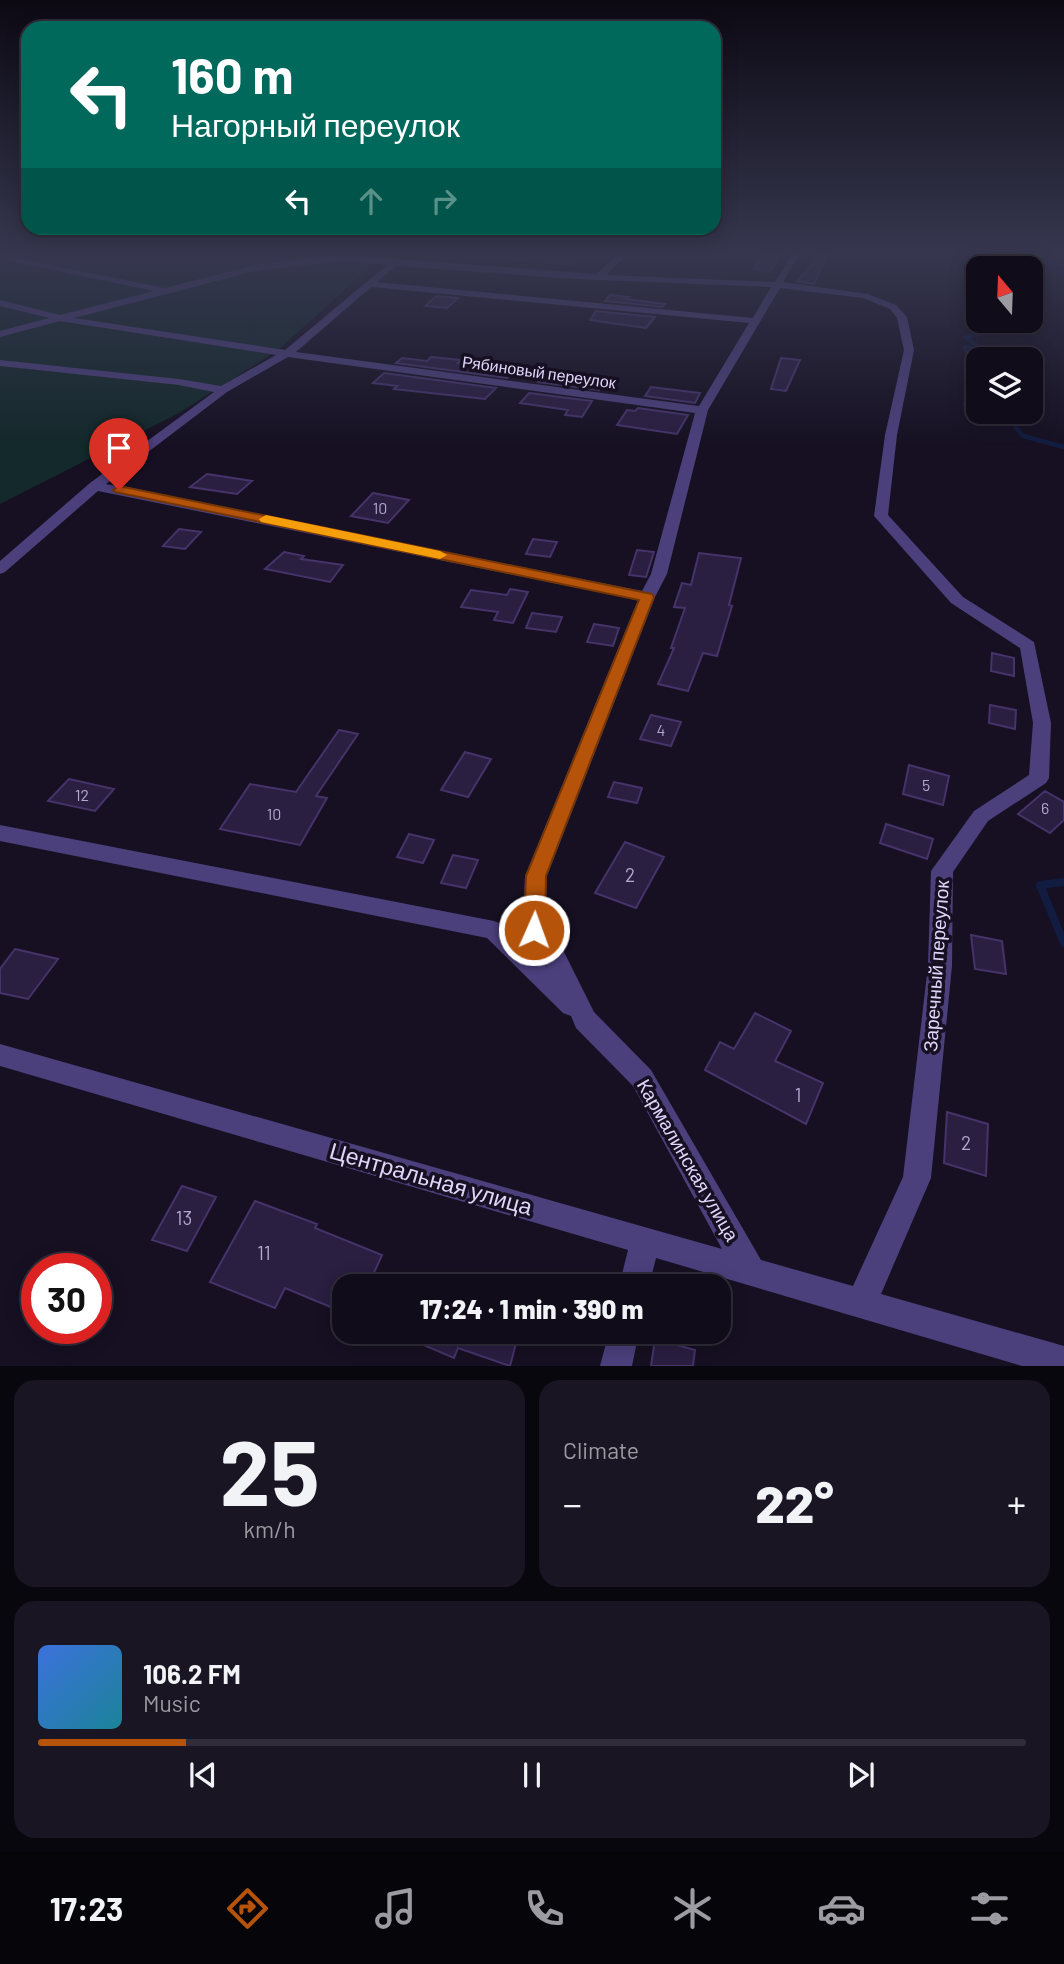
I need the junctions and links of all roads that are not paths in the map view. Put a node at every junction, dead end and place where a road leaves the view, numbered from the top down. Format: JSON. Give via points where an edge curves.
{"nodes":[{"id":1,"x":63,"y":318,"type":"joint"},
{"id":2,"x":329,"y":318,"type":"edge"},
{"id":3,"x":722,"y":318,"type":"edge"},
{"id":4,"x":758,"y":318,"type":"edge"},
{"id":5,"x":902,"y":318,"type":"edge"},
{"id":6,"x":756,"y":321,"type":"junction"},
{"id":7,"x":0,"y":334,"type":"edge"},
{"id":8,"x":289,"y":352,"type":"junction"},
{"id":9,"x":0,"y":363,"type":"edge"},
{"id":10,"x":223,"y":390,"type":"junction"},
{"id":11,"x":702,"y":410,"type":"junction"},
{"id":12,"x":95,"y":486,"type":"junction"},
{"id":13,"x":0,"y":569,"type":"edge"},
{"id":14,"x":647,"y":597,"type":"junction"},
{"id":15,"x":0,"y":833,"type":"edge"},
{"id":16,"x":584,"y":1020,"type":"junction"},
{"id":17,"x":0,"y":1055,"type":"edge"},
{"id":18,"x":645,"y":1241,"type":"junction"},
{"id":19,"x":752,"y":1273,"type":"junction"},
{"id":20,"x":637,"y":1274,"type":"edge"},
{"id":21,"x":861,"y":1304,"type":"junction"},
{"id":22,"x":621,"y":1344,"type":"edge"},
{"id":23,"x":1064,"y":1362,"type":"edge"},
{"id":24,"x":616,"y":1366,"type":"edge"}],
"edges":[{"from":1,"to":7,"type":"street"},
{"from":1,"to":8,"type":"street","name":"Рябиновый переулок"},
{"from":2,"to":8,"type":"street"},
{"from":3,"to":6,"type":"street"},
{"from":4,"to":6,"type":"street","name":"Кармалинская улица"},
{"from":5,"to":21,"type":"street","name":"Заречный переулок","via":[[909,350],[891,435],[881,516],[957,600],[1028,646],[1042,723],[1039,778],[981,816],[942,872],[940,966],[917,1178]]},
{"from":6,"to":11,"type":"street","name":"Кармалинская улица"},
{"from":8,"to":10,"type":"street"},
{"from":8,"to":11,"type":"street","name":"Рябиновый переулок"},
{"from":9,"to":10,"type":"street"},
{"from":10,"to":12,"type":"street"},
{"from":11,"to":14,"type":"street","name":"Кармалинская улица","via":[[659,574]]},
{"from":12,"to":13,"type":"street"},
{"from":12,"to":14,"type":"street"},
{"from":14,"to":16,"type":"street","name":"Кармалинская улица","via":[[536,876],[534,930],[554,955]]},
{"from":15,"to":16,"type":"street","via":[[494,930]]},
{"from":16,"to":19,"type":"street","name":"Кармалинская улица","via":[[642,1078]]},
{"from":17,"to":18,"type":"street","name":"Центральная улица"},
{"from":18,"to":19,"type":"street","name":"Центральная улица"},
{"from":18,"to":20,"type":"street"},
{"from":19,"to":21,"type":"street","name":"Центральная улица"},
{"from":21,"to":23,"type":"street","name":"Центральная улица"},
{"from":22,"to":24,"type":"street"}]}
